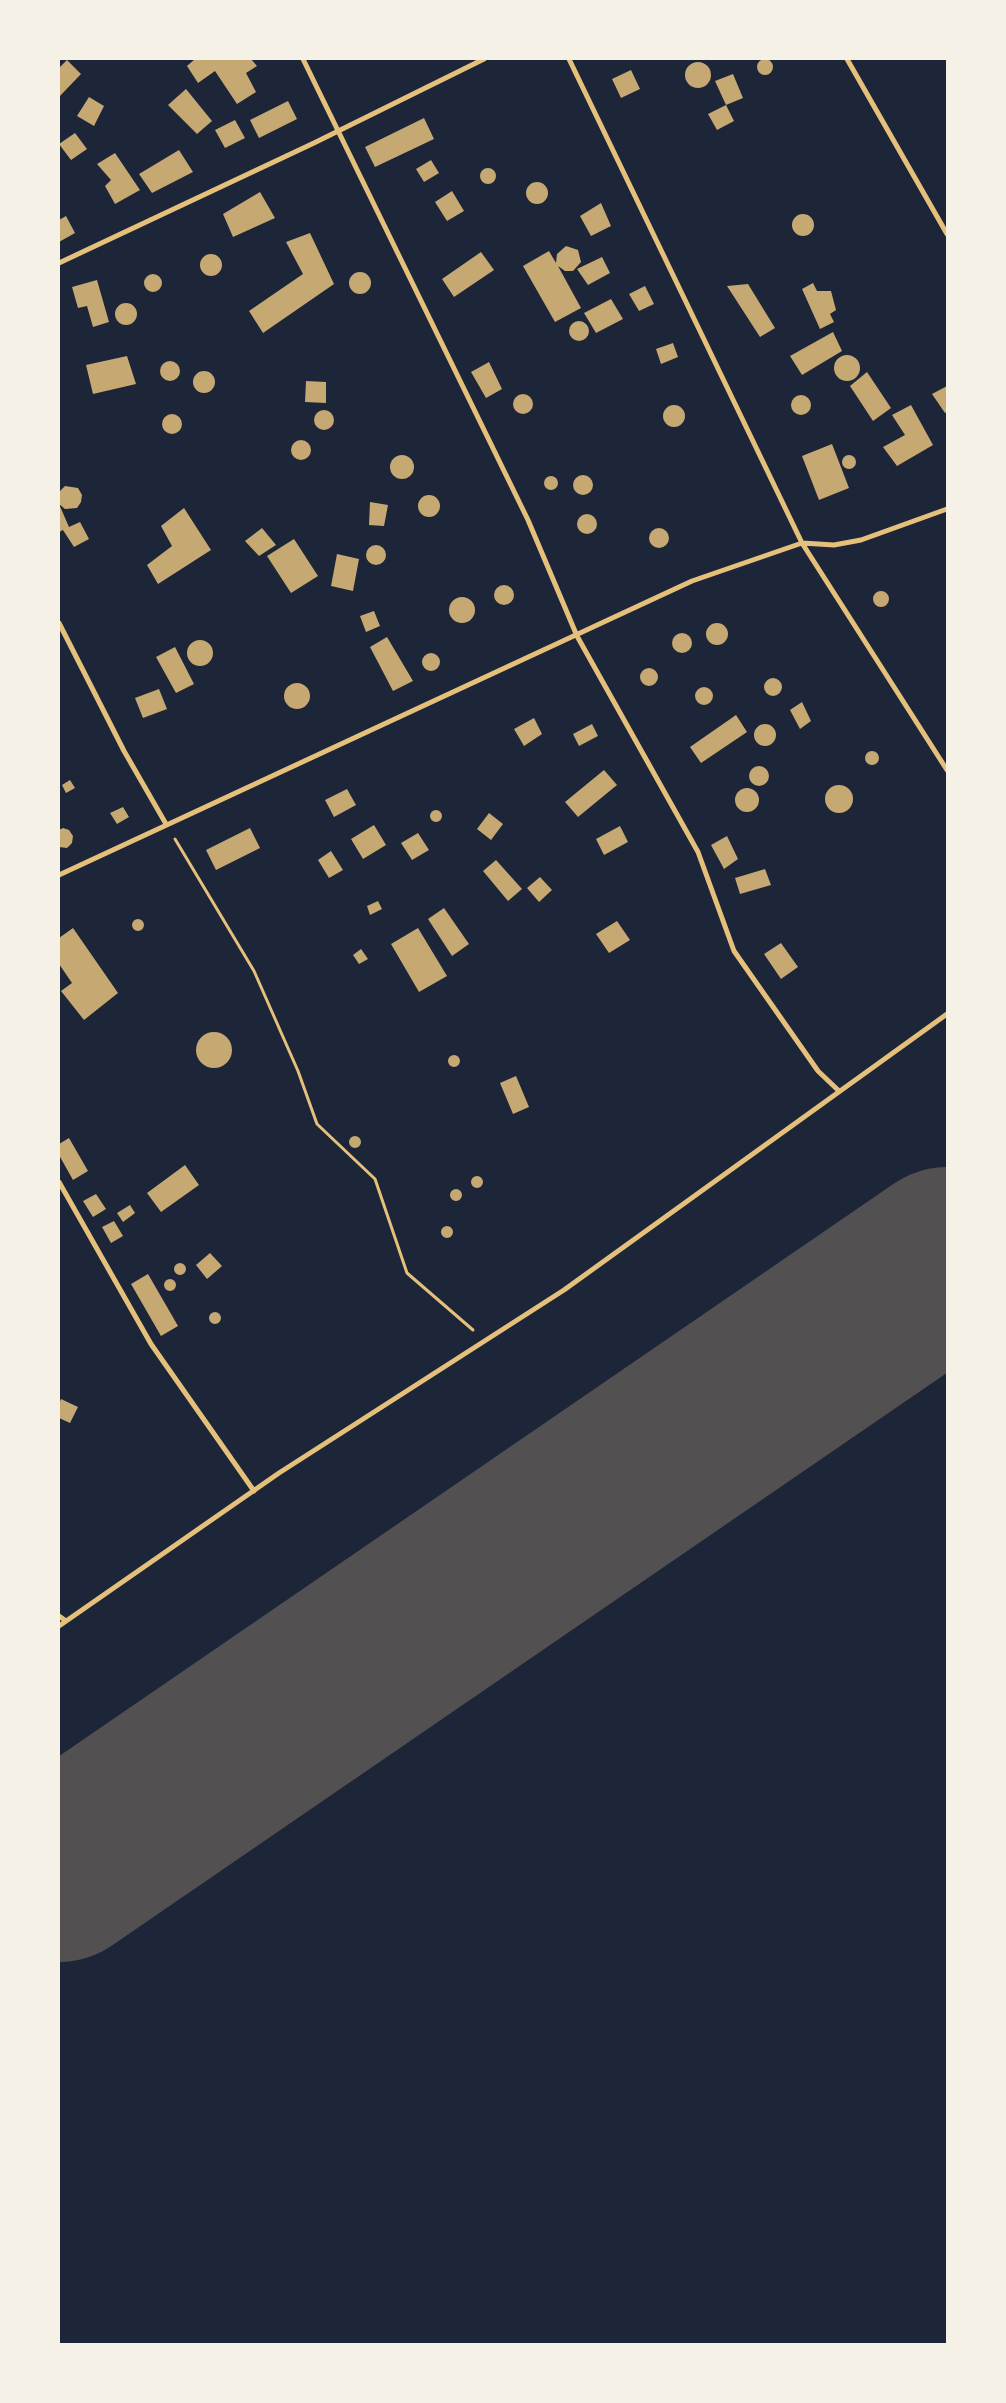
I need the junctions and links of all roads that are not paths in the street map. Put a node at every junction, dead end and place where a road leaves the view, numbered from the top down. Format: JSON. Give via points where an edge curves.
{"nodes":[{"id":1,"x":303,"y":59,"type":"edge"},
{"id":2,"x":484,"y":59,"type":"edge"},
{"id":3,"x":569,"y":59,"type":"edge"},
{"id":4,"x":847,"y":59,"type":"edge"},
{"id":5,"x":340,"y":130,"type":"junction"},
{"id":6,"x":947,"y":234,"type":"edge"},
{"id":7,"x":59,"y":263,"type":"edge"},
{"id":8,"x":947,"y":510,"type":"edge"},
{"id":9,"x":802,"y":543,"type":"junction"},
{"id":10,"x":59,"y":623,"type":"edge"},
{"id":11,"x":576,"y":636,"type":"junction"},
{"id":12,"x":947,"y":770,"type":"edge"},
{"id":13,"x":166,"y":824,"type":"junction"},
{"id":14,"x":59,"y":874,"type":"edge"},
{"id":15,"x":947,"y":1014,"type":"edge"},
{"id":16,"x":839,"y":1091,"type":"junction"},
{"id":17,"x":59,"y":1182,"type":"edge"},
{"id":18,"x":254,"y":1491,"type":"junction"},
{"id":19,"x":59,"y":1616,"type":"edge"},
{"id":20,"x":66,"y":1621,"type":"junction"},
{"id":21,"x":59,"y":1626,"type":"edge"}],
"edges":[{"from":1,"to":5,"type":"street"},
{"from":2,"to":5,"type":"street"},
{"from":3,"to":9,"type":"street"},
{"from":4,"to":6,"type":"street"},
{"from":5,"to":7,"type":"street"},
{"from":5,"to":11,"type":"street","via":[[528,520]]},
{"from":8,"to":9,"type":"street","via":[[861,540],[834,545]]},
{"from":9,"to":11,"type":"street","via":[[692,581]]},
{"from":9,"to":12,"type":"street"},
{"from":10,"to":13,"type":"street","via":[[124,751]]},
{"from":11,"to":13,"type":"street"},
{"from":11,"to":16,"type":"street","via":[[698,852],[734,951],[818,1071]]},
{"from":13,"to":14,"type":"street"},
{"from":15,"to":16,"type":"street"},
{"from":16,"to":18,"type":"street","via":[[564,1290]]},
{"from":17,"to":18,"type":"street","via":[[151,1344]]},
{"from":18,"to":20,"type":"street"},
{"from":19,"to":20,"type":"street"},
{"from":20,"to":21,"type":"street"}]}
